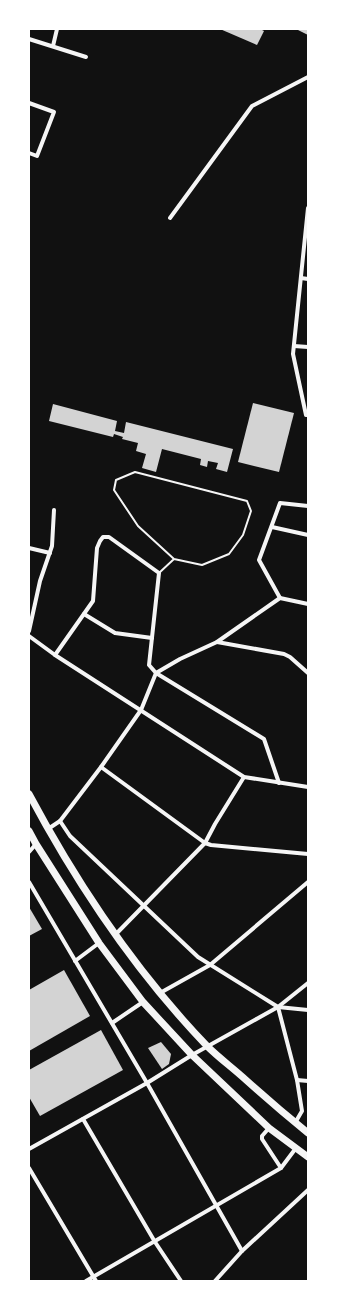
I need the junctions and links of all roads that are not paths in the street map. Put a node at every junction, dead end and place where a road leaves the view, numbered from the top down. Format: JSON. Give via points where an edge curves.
{"nodes":[{"id":1,"x":56,"y":29,"type":"edge"},
{"id":2,"x":29,"y":38,"type":"edge"},
{"id":3,"x":53,"y":46,"type":"junction"},
{"id":4,"x":86,"y":57,"type":"dead end"},
{"id":5,"x":308,"y":77,"type":"edge"},
{"id":6,"x":29,"y":103,"type":"edge"},
{"id":7,"x":29,"y":153,"type":"edge"},
{"id":8,"x":308,"y":208,"type":"edge"},
{"id":9,"x":308,"y":213,"type":"edge"},
{"id":10,"x":170,"y":218,"type":"dead end"},
{"id":11,"x":301,"y":278,"type":"junction"},
{"id":12,"x":308,"y":279,"type":"edge"},
{"id":13,"x":294,"y":346,"type":"junction"},
{"id":14,"x":308,"y":347,"type":"edge"},
{"id":15,"x":308,"y":415,"type":"edge"},
{"id":16,"x":308,"y":506,"type":"edge"},
{"id":17,"x":54,"y":510,"type":"dead end"},
{"id":18,"x":272,"y":527,"type":"junction"},
{"id":19,"x":308,"y":535,"type":"edge"},
{"id":20,"x":29,"y":548,"type":"edge"},
{"id":21,"x":50,"y":553,"type":"junction"},
{"id":22,"x":174,"y":559,"type":"junction"},
{"id":23,"x":159,"y":573,"type":"junction"},
{"id":24,"x":280,"y":598,"type":"junction"},
{"id":25,"x":308,"y":604,"type":"edge"},
{"id":26,"x":84,"y":614,"type":"junction"},
{"id":27,"x":29,"y":631,"type":"edge"},
{"id":28,"x":29,"y":636,"type":"edge"},
{"id":29,"x":152,"y":638,"type":"junction"},
{"id":30,"x":217,"y":642,"type":"junction"},
{"id":31,"x":55,"y":655,"type":"junction"},
{"id":32,"x":156,"y":673,"type":"junction"},
{"id":33,"x":308,"y":673,"type":"edge"},
{"id":34,"x":141,"y":710,"type":"junction"},
{"id":35,"x":101,"y":767,"type":"junction"},
{"id":36,"x":244,"y":776,"type":"junction"},
{"id":37,"x":279,"y":783,"type":"junction"},
{"id":38,"x":308,"y":787,"type":"edge"},
{"id":39,"x":29,"y":794,"type":"edge"},
{"id":40,"x":60,"y":820,"type":"junction"},
{"id":41,"x":48,"y":829,"type":"junction"},
{"id":42,"x":29,"y":831,"type":"edge"},
{"id":43,"x":205,"y":843,"type":"junction"},
{"id":44,"x":36,"y":844,"type":"junction"},
{"id":45,"x":29,"y":852,"type":"edge"},
{"id":46,"x":308,"y":854,"type":"edge"},
{"id":47,"x":29,"y":882,"type":"edge"},
{"id":48,"x":308,"y":882,"type":"edge"},
{"id":49,"x":143,"y":906,"type":"junction"},
{"id":50,"x":116,"y":934,"type":"junction"},
{"id":51,"x":98,"y":943,"type":"junction"},
{"id":52,"x":75,"y":961,"type":"junction"},
{"id":53,"x":210,"y":965,"type":"junction"},
{"id":54,"x":308,"y":983,"type":"edge"},
{"id":55,"x":160,"y":993,"type":"junction"},
{"id":56,"x":143,"y":1002,"type":"junction"},
{"id":57,"x":278,"y":1007,"type":"junction"},
{"id":58,"x":308,"y":1010,"type":"edge"},
{"id":59,"x":112,"y":1023,"type":"junction"},
{"id":60,"x":208,"y":1046,"type":"junction"},
{"id":61,"x":192,"y":1055,"type":"junction"},
{"id":62,"x":297,"y":1080,"type":"junction"},
{"id":63,"x":308,"y":1081,"type":"edge"},
{"id":64,"x":147,"y":1082,"type":"junction"},
{"id":65,"x":83,"y":1119,"type":"junction"},
{"id":66,"x":295,"y":1123,"type":"junction"},
{"id":67,"x":269,"y":1128,"type":"junction"},
{"id":68,"x":308,"y":1133,"type":"edge"},
{"id":69,"x":296,"y":1148,"type":"junction"},
{"id":70,"x":29,"y":1149,"type":"edge"},
{"id":71,"x":308,"y":1157,"type":"edge"},
{"id":72,"x":29,"y":1168,"type":"edge"},
{"id":73,"x":281,"y":1168,"type":"junction"},
{"id":74,"x":308,"y":1190,"type":"edge"},
{"id":75,"x":216,"y":1205,"type":"junction"},
{"id":76,"x":155,"y":1242,"type":"junction"},
{"id":77,"x":242,"y":1251,"type":"junction"},
{"id":78,"x":95,"y":1279,"type":"edge"},
{"id":79,"x":86,"y":1281,"type":"edge"},
{"id":80,"x":181,"y":1281,"type":"edge"},
{"id":81,"x":215,"y":1281,"type":"edge"}],
"edges":[{"from":1,"to":3,"type":"street"},
{"from":2,"to":3,"type":"street"},
{"from":3,"to":4,"type":"street"},
{"from":5,"to":10,"type":"street","via":[[252,106]]},
{"from":6,"to":7,"type":"street","via":[[54,112],[37,156]]},
{"from":8,"to":9,"type":"street"},
{"from":9,"to":11,"type":"street"},
{"from":11,"to":12,"type":"street"},
{"from":11,"to":13,"type":"street"},
{"from":13,"to":14,"type":"street"},
{"from":13,"to":15,"type":"street","via":[[293,354]]},
{"from":16,"to":18,"type":"street","via":[[280,503]]},
{"from":17,"to":21,"type":"street"},
{"from":18,"to":19,"type":"street"},
{"from":18,"to":24,"type":"street","via":[[259,560]]},
{"from":20,"to":21,"type":"street"},
{"from":21,"to":27,"type":"street","via":[[40,582]]},
{"from":22,"to":22,"type":"lane","via":[[202,565],[228,554],[243,535],[251,511],[246,501],[135,472],[116,480],[114,490],[138,526]]},
{"from":22,"to":23,"type":"lane"},
{"from":23,"to":26,"type":"street","via":[[113,539],[103,537],[97,548],[92,601]]},
{"from":23,"to":29,"type":"street"},
{"from":24,"to":25,"type":"street"},
{"from":24,"to":30,"type":"street"},
{"from":26,"to":29,"type":"street","via":[[115,633]]},
{"from":26,"to":31,"type":"street"},
{"from":28,"to":31,"type":"street"},
{"from":29,"to":32,"type":"street","via":[[149,665]]},
{"from":30,"to":32,"type":"street"},
{"from":30,"to":33,"type":"street","via":[[284,654]]},
{"from":31,"to":34,"type":"street"},
{"from":32,"to":34,"type":"street"},
{"from":32,"to":37,"type":"street","via":[[264,739]]},
{"from":34,"to":35,"type":"street"},
{"from":34,"to":36,"type":"street"},
{"from":35,"to":40,"type":"street"},
{"from":35,"to":43,"type":"street"},
{"from":36,"to":37,"type":"street"},
{"from":36,"to":43,"type":"street"},
{"from":37,"to":38,"type":"street"},
{"from":39,"to":41,"type":"main road"},
{"from":40,"to":41,"type":"street"},
{"from":40,"to":49,"type":"street","via":[[70,836]]},
{"from":41,"to":50,"type":"main road"},
{"from":42,"to":44,"type":"main road"},
{"from":43,"to":46,"type":"street"},
{"from":43,"to":49,"type":"street"},
{"from":44,"to":45,"type":"street"},
{"from":44,"to":51,"type":"main road"},
{"from":47,"to":52,"type":"street"},
{"from":48,"to":53,"type":"street"},
{"from":49,"to":50,"type":"street"},
{"from":49,"to":53,"type":"street"},
{"from":50,"to":55,"type":"main road"},
{"from":51,"to":52,"type":"street"},
{"from":51,"to":56,"type":"main road"},
{"from":52,"to":59,"type":"street"},
{"from":53,"to":55,"type":"street"},
{"from":53,"to":57,"type":"street"},
{"from":54,"to":57,"type":"street"},
{"from":55,"to":60,"type":"main road"},
{"from":56,"to":59,"type":"street"},
{"from":56,"to":61,"type":"main road"},
{"from":57,"to":58,"type":"street"},
{"from":57,"to":60,"type":"street"},
{"from":57,"to":62,"type":"street"},
{"from":59,"to":64,"type":"street"},
{"from":60,"to":61,"type":"street"},
{"from":60,"to":66,"type":"main road"},
{"from":61,"to":64,"type":"street"},
{"from":61,"to":67,"type":"main road"},
{"from":62,"to":63,"type":"street"},
{"from":62,"to":66,"type":"street","via":[[302,1111]]},
{"from":64,"to":65,"type":"street"},
{"from":64,"to":75,"type":"street"},
{"from":65,"to":70,"type":"street"},
{"from":65,"to":76,"type":"street"},
{"from":66,"to":68,"type":"main road"},
{"from":67,"to":69,"type":"main road"},
{"from":67,"to":73,"type":"street","via":[[262,1139]]},
{"from":69,"to":71,"type":"main road"},
{"from":69,"to":73,"type":"street"},
{"from":72,"to":78,"type":"street"},
{"from":73,"to":75,"type":"street"},
{"from":74,"to":77,"type":"street"},
{"from":75,"to":76,"type":"street"},
{"from":75,"to":77,"type":"street"},
{"from":76,"to":78,"type":"street"},
{"from":76,"to":80,"type":"street"},
{"from":77,"to":81,"type":"street"},
{"from":78,"to":79,"type":"street"}]}
